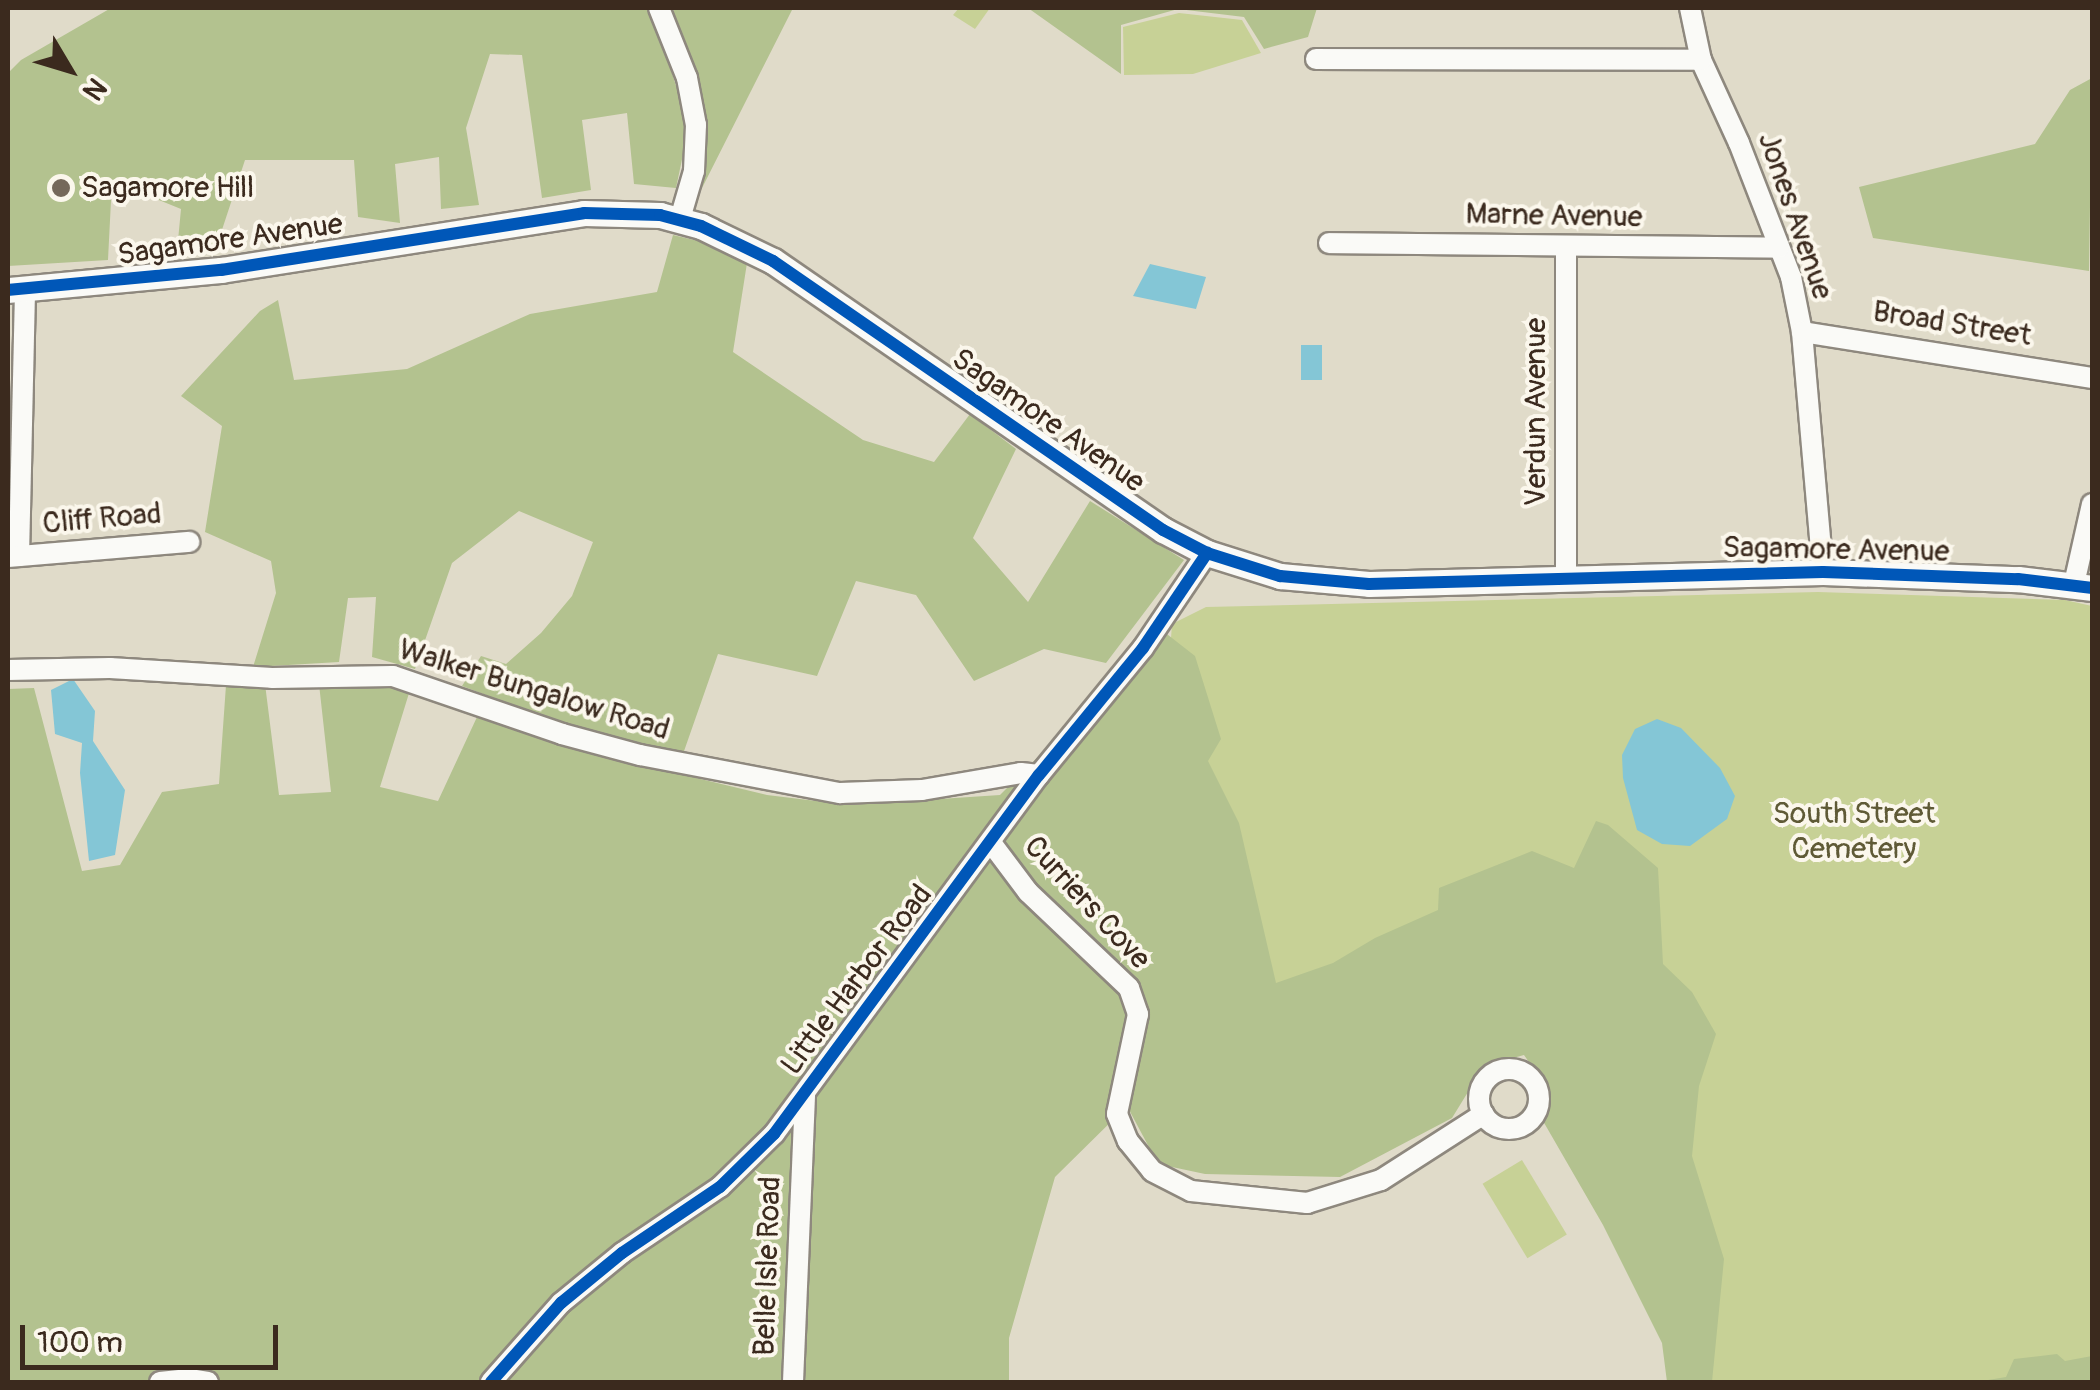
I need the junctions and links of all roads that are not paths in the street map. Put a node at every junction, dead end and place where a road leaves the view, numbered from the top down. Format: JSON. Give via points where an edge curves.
{"nodes":[{"id":1,"x":660,"y":8,"type":"edge"},
{"id":2,"x":1690,"y":8,"type":"edge"},
{"id":3,"x":1316,"y":59,"type":"dead end"},
{"id":4,"x":1702,"y":60,"type":"junction"},
{"id":5,"x":680,"y":220,"type":"junction"},
{"id":6,"x":1329,"y":243,"type":"dead end"},
{"id":7,"x":1566,"y":246,"type":"junction"},
{"id":8,"x":1779,"y":248,"type":"junction"},
{"id":9,"x":16,"y":289,"type":"edge"},
{"id":10,"x":1802,"y":332,"type":"junction"},
{"id":11,"x":2092,"y":378,"type":"edge"},
{"id":12,"x":2092,"y":504,"type":"edge"},
{"id":13,"x":190,"y":542,"type":"dead end"},
{"id":14,"x":1208,"y":553,"type":"junction"},
{"id":15,"x":14,"y":557,"type":"edge"},
{"id":16,"x":1823,"y":572,"type":"junction"},
{"id":17,"x":1566,"y":578,"type":"junction"},
{"id":18,"x":2083,"y":586,"type":"edge"},
{"id":19,"x":8,"y":670,"type":"edge"},
{"id":20,"x":1040,"y":775,"type":"junction"},
{"id":21,"x":992,"y":844,"type":"junction"},
{"id":22,"x":805,"y":1092,"type":"junction"},
{"id":23,"x":1484,"y":1114,"type":"dead end"},
{"id":24,"x":160,"y":1382,"type":"edge"},
{"id":25,"x":208,"y":1382,"type":"edge"},
{"id":26,"x":491,"y":1382,"type":"edge"},
{"id":27,"x":793,"y":1382,"type":"edge"}],
"edges":[{"from":1,"to":5,"type":"street","via":[[687,78],[696,125],[694,171]]},
{"from":2,"to":4,"type":"street","name":"Jones Avenue"},
{"from":3,"to":4,"type":"street"},
{"from":4,"to":8,"type":"street","name":"Jones Avenue"},
{"from":5,"to":9,"type":"main road","name":"Sagamore Avenue","via":[[584,213],[222,270]]},
{"from":5,"to":14,"type":"main road","name":"Sagamore Avenue","via":[[773,261],[1134,512]]},
{"from":6,"to":7,"type":"street","name":"Marne Avenue"},
{"from":7,"to":8,"type":"street","name":"Marne Avenue"},
{"from":7,"to":17,"type":"street","name":"Verdun Avenue"},
{"from":8,"to":10,"type":"street","name":"Jones Avenue"},
{"from":9,"to":15,"type":"street","name":"Cliff Road"},
{"from":10,"to":11,"type":"street","name":"Broad Street"},
{"from":10,"to":16,"type":"street","name":"Jones Avenue"},
{"from":12,"to":18,"type":"street"},
{"from":13,"to":15,"type":"street","name":"Cliff Road"},
{"from":14,"to":17,"type":"main road","name":"Sagamore Avenue","via":[[1280,576],[1341,584]]},
{"from":14,"to":20,"type":"street","name":"Little Harbor Road"},
{"from":16,"to":17,"type":"main road","name":"Sagamore Avenue"},
{"from":16,"to":18,"type":"main road","name":"Sagamore Avenue"},
{"from":19,"to":20,"type":"street","name":"Walker Bungalow Road","via":[[393,676],[624,751],[840,793]]},
{"from":20,"to":21,"type":"street","name":"Little Harbor Road"},
{"from":21,"to":22,"type":"street","name":"Little Harbor Road"},
{"from":21,"to":23,"type":"street","name":"Curriers Cove","via":[[1028,892],[1129,988],[1138,1014],[1117,1114],[1152,1171],[1191,1191],[1307,1203],[1381,1180]]},
{"from":22,"to":26,"type":"street","name":"Little Harbor Road","via":[[749,1162],[560,1302]]},
{"from":22,"to":27,"type":"street","name":"Belle Isle Road"},
{"from":24,"to":25,"type":"street"}]}
